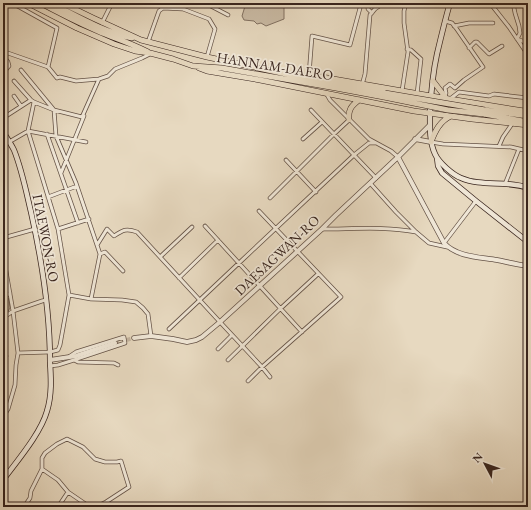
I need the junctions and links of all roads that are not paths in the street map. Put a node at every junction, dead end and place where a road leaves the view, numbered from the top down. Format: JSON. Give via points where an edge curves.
{"nodes":[{"id":1,"x":12,"y":3,"type":"edge"},
{"id":2,"x":28,"y":3,"type":"edge"},
{"id":3,"x":41,"y":3,"type":"edge"},
{"id":4,"x":52,"y":3,"type":"edge"},
{"id":5,"x":62,"y":3,"type":"edge"},
{"id":6,"x":112,"y":3,"type":"edge"},
{"id":7,"x":205,"y":3,"type":"edge"},
{"id":8,"x":368,"y":3,"type":"edge"},
{"id":9,"x":384,"y":3,"type":"edge"},
{"id":10,"x":406,"y":3,"type":"edge"},
{"id":11,"x":450,"y":3,"type":"edge"},
{"id":12,"x":490,"y":3,"type":"edge"},
{"id":13,"x":513,"y":3,"type":"edge"},
{"id":14,"x":360,"y":8,"type":"dead end"},
{"id":15,"x":372,"y":13,"type":"junction"},
{"id":16,"x":228,"y":15,"type":"dead end"},
{"id":17,"x":102,"y":22,"type":"junction"},
{"id":18,"x":445,"y":22,"type":"junction"},
{"id":19,"x":493,"y":23,"type":"dead end"},
{"id":20,"x":454,"y":26,"type":"junction"},
{"id":21,"x":517,"y":39,"type":"junction"},
{"id":22,"x":141,"y":40,"type":"junction"},
{"id":23,"x":148,"y":42,"type":"junction"},
{"id":24,"x":528,"y":44,"type":"edge"},
{"id":25,"x":502,"y":46,"type":"dead end"},
{"id":26,"x":469,"y":48,"type":"junction"},
{"id":27,"x":407,"y":49,"type":"junction"},
{"id":28,"x":3,"y":50,"type":"edge"},
{"id":29,"x":150,"y":54,"type":"junction"},
{"id":30,"x":528,"y":55,"type":"edge"},
{"id":31,"x":3,"y":56,"type":"edge"},
{"id":32,"x":207,"y":57,"type":"junction"},
{"id":33,"x":193,"y":66,"type":"junction"},
{"id":34,"x":48,"y":67,"type":"junction"},
{"id":35,"x":267,"y":69,"type":"junction"},
{"id":36,"x":20,"y":70,"type":"dead end"},
{"id":37,"x":3,"y":73,"type":"edge"},
{"id":38,"x":309,"y":75,"type":"junction"},
{"id":39,"x":99,"y":79,"type":"junction"},
{"id":40,"x":14,"y":81,"type":"dead end"},
{"id":41,"x":433,"y":81,"type":"junction"},
{"id":42,"x":362,"y":85,"type":"junction"},
{"id":43,"x":402,"y":92,"type":"junction"},
{"id":44,"x":326,"y":93,"type":"junction"},
{"id":45,"x":410,"y":93,"type":"junction"},
{"id":46,"x":417,"y":94,"type":"junction"},
{"id":47,"x":385,"y":95,"type":"junction"},
{"id":48,"x":14,"y":96,"type":"dead end"},
{"id":49,"x":431,"y":96,"type":"junction"},
{"id":50,"x":92,"y":97,"type":"junction"},
{"id":51,"x":446,"y":98,"type":"junction"},
{"id":52,"x":528,"y":98,"type":"edge"},
{"id":53,"x":359,"y":100,"type":"junction"},
{"id":54,"x":32,"y":101,"type":"junction"},
{"id":55,"x":21,"y":106,"type":"junction"},
{"id":56,"x":407,"y":109,"type":"junction"},
{"id":57,"x":54,"y":110,"type":"junction"},
{"id":58,"x":311,"y":110,"type":"dead end"},
{"id":59,"x":485,"y":112,"type":"junction"},
{"id":60,"x":528,"y":112,"type":"edge"},
{"id":61,"x":430,"y":113,"type":"junction"},
{"id":62,"x":451,"y":116,"type":"junction"},
{"id":63,"x":528,"y":116,"type":"edge"},
{"id":64,"x":3,"y":118,"type":"edge"},
{"id":65,"x":349,"y":120,"type":"junction"},
{"id":66,"x":322,"y":122,"type":"junction"},
{"id":67,"x":528,"y":122,"type":"edge"},
{"id":68,"x":512,"y":124,"type":"junction"},
{"id":69,"x":430,"y":125,"type":"junction"},
{"id":70,"x":528,"y":125,"type":"edge"},
{"id":71,"x":28,"y":131,"type":"junction"},
{"id":72,"x":3,"y":132,"type":"edge"},
{"id":73,"x":47,"y":134,"type":"junction"},
{"id":74,"x":334,"y":134,"type":"junction"},
{"id":75,"x":56,"y":136,"type":"junction"},
{"id":76,"x":302,"y":139,"type":"dead end"},
{"id":77,"x":415,"y":139,"type":"junction"},
{"id":78,"x":74,"y":140,"type":"junction"},
{"id":79,"x":9,"y":142,"type":"junction"},
{"id":80,"x":86,"y":142,"type":"dead end"},
{"id":81,"x":432,"y":142,"type":"junction"},
{"id":82,"x":375,"y":143,"type":"junction"},
{"id":83,"x":499,"y":146,"type":"junction"},
{"id":84,"x":519,"y":149,"type":"junction"},
{"id":85,"x":528,"y":151,"type":"edge"},
{"id":86,"x":354,"y":155,"type":"junction"},
{"id":87,"x":398,"y":157,"type":"junction"},
{"id":88,"x":437,"y":158,"type":"junction"},
{"id":89,"x":66,"y":160,"type":"junction"},
{"id":90,"x":286,"y":160,"type":"dead end"},
{"id":91,"x":296,"y":171,"type":"junction"},
{"id":92,"x":61,"y":173,"type":"junction"},
{"id":93,"x":376,"y":178,"type":"junction"},
{"id":94,"x":370,"y":183,"type":"junction"},
{"id":95,"x":505,"y":184,"type":"junction"},
{"id":96,"x":77,"y":186,"type":"junction"},
{"id":97,"x":528,"y":188,"type":"edge"},
{"id":98,"x":66,"y":190,"type":"junction"},
{"id":99,"x":316,"y":192,"type":"junction"},
{"id":100,"x":48,"y":197,"type":"junction"},
{"id":101,"x":270,"y":198,"type":"dead end"},
{"id":102,"x":476,"y":201,"type":"junction"},
{"id":103,"x":259,"y":211,"type":"dead end"},
{"id":104,"x":88,"y":219,"type":"junction"},
{"id":105,"x":78,"y":223,"type":"junction"},
{"id":106,"x":205,"y":226,"type":"dead end"},
{"id":107,"x":192,"y":227,"type":"dead end"},
{"id":108,"x":35,"y":229,"type":"junction"},
{"id":109,"x":58,"y":229,"type":"junction"},
{"id":110,"x":275,"y":229,"type":"junction"},
{"id":111,"x":322,"y":229,"type":"junction"},
{"id":112,"x":416,"y":232,"type":"junction"},
{"id":113,"x":3,"y":238,"type":"edge"},
{"id":114,"x":522,"y":238,"type":"junction"},
{"id":115,"x":218,"y":240,"type":"junction"},
{"id":116,"x":528,"y":242,"type":"edge"},
{"id":117,"x":97,"y":245,"type":"junction"},
{"id":118,"x":445,"y":245,"type":"junction"},
{"id":119,"x":528,"y":245,"type":"edge"},
{"id":120,"x":297,"y":251,"type":"junction"},
{"id":121,"x":3,"y":254,"type":"edge"},
{"id":122,"x":100,"y":254,"type":"junction"},
{"id":123,"x":160,"y":257,"type":"junction"},
{"id":124,"x":238,"y":263,"type":"junction"},
{"id":125,"x":528,"y":264,"type":"edge"},
{"id":126,"x":123,"y":271,"type":"dead end"},
{"id":127,"x":318,"y":274,"type":"junction"},
{"id":128,"x":179,"y":278,"type":"junction"},
{"id":129,"x":260,"y":286,"type":"junction"},
{"id":130,"x":10,"y":293,"type":"junction"},
{"id":131,"x":69,"y":295,"type":"junction"},
{"id":132,"x":3,"y":297,"type":"edge"},
{"id":133,"x":92,"y":299,"type":"junction"},
{"id":134,"x":46,"y":300,"type":"junction"},
{"id":135,"x":199,"y":300,"type":"junction"},
{"id":136,"x":280,"y":309,"type":"junction"},
{"id":137,"x":13,"y":311,"type":"junction"},
{"id":138,"x":3,"y":318,"type":"edge"},
{"id":139,"x":220,"y":322,"type":"junction"},
{"id":140,"x":169,"y":329,"type":"dead end"},
{"id":141,"x":302,"y":332,"type":"junction"},
{"id":142,"x":232,"y":335,"type":"junction"},
{"id":143,"x":151,"y":336,"type":"junction"},
{"id":144,"x":134,"y":338,"type":"tunnel mouth"},
{"id":145,"x":116,"y":343,"type":"tunnel mouth"},
{"id":146,"x":242,"y":346,"type":"junction"},
{"id":147,"x":218,"y":349,"type":"dead end"},
{"id":148,"x":50,"y":352,"type":"junction"},
{"id":149,"x":18,"y":353,"type":"junction"},
{"id":150,"x":68,"y":357,"type":"junction"},
{"id":151,"x":50,"y":360,"type":"junction"},
{"id":152,"x":74,"y":360,"type":"junction"},
{"id":153,"x":228,"y":360,"type":"dead end"},
{"id":154,"x":118,"y":365,"type":"dead end"},
{"id":155,"x":50,"y":366,"type":"junction"},
{"id":156,"x":262,"y":367,"type":"junction"},
{"id":157,"x":270,"y":376,"type":"dead end"},
{"id":158,"x":248,"y":381,"type":"dead end"},
{"id":159,"x":3,"y":406,"type":"edge"},
{"id":160,"x":8,"y":409,"type":"junction"},
{"id":161,"x":3,"y":417,"type":"edge"},
{"id":162,"x":42,"y":469,"type":"junction"},
{"id":163,"x":3,"y":480,"type":"edge"},
{"id":164,"x":68,"y":492,"type":"junction"},
{"id":165,"x":106,"y":502,"type":"junction"},
{"id":166,"x":24,"y":507,"type":"edge"},
{"id":167,"x":58,"y":507,"type":"edge"},
{"id":168,"x":90,"y":507,"type":"edge"},
{"id":169,"x":96,"y":507,"type":"edge"},
{"id":170,"x":109,"y":507,"type":"edge"}],
"edges":[{"from":1,"to":34,"type":"street","via":[[57,28]]},
{"from":2,"to":29,"type":"main road","name":"HANNAM-DAERO","via":[[98,37]]},
{"from":3,"to":29,"type":"main road"},
{"from":4,"to":22,"type":"main road","via":[[105,29]]},
{"from":5,"to":17,"type":"main road","name":"HANNAM-DAERO"},
{"from":6,"to":17,"type":"street"},
{"from":7,"to":16,"type":"street"},
{"from":8,"to":15,"type":"street"},
{"from":9,"to":15,"type":"street"},
{"from":10,"to":27,"type":"street","via":[[404,23]]},
{"from":11,"to":18,"type":"main road"},
{"from":12,"to":21,"type":"street"},
{"from":13,"to":21,"type":"street","via":[[520,32]]},
{"from":14,"to":38,"type":"street","via":[[350,45],[312,36]]},
{"from":15,"to":42,"type":"street"},
{"from":17,"to":22,"type":"main road","name":"HANNAM-DAERO"},
{"from":18,"to":20,"type":"street"},
{"from":18,"to":41,"type":"main road"},
{"from":19,"to":20,"type":"street"},
{"from":20,"to":26,"type":"street"},
{"from":21,"to":24,"type":"street"},
{"from":21,"to":30,"type":"street"},
{"from":22,"to":23,"type":"main road","name":"HANNAM-DAERO"},
{"from":23,"to":32,"type":"main road","name":"HANNAM-DAERO"},
{"from":23,"to":32,"type":"street","name":"HANNAM-DAERO","via":[[159,11],[163,8],[183,9],[209,19],[215,29]]},
{"from":25,"to":26,"type":"street","via":[[489,54],[477,42]]},
{"from":26,"to":51,"type":"street","via":[[483,67],[455,88],[450,84],[445,88]]},
{"from":27,"to":43,"type":"street"},
{"from":27,"to":46,"type":"street","via":[[421,59]]},
{"from":28,"to":34,"type":"street"},
{"from":29,"to":33,"type":"main road","name":"HANNAM-DAERO"},
{"from":29,"to":39,"type":"street"},
{"from":31,"to":37,"type":"street","via":[[8,66]]},
{"from":32,"to":35,"type":"main road","name":"HANNAM-DAERO"},
{"from":33,"to":44,"type":"main road","via":[[207,71]]},
{"from":33,"to":47,"type":"main road","name":"HANNAM-DAERO","via":[[222,68]]},
{"from":34,"to":39,"type":"street","via":[[57,78],[76,81]]},
{"from":35,"to":38,"type":"main road"},
{"from":35,"to":47,"type":"main road","name":"HANNAM-DAERO"},
{"from":36,"to":57,"type":"street"},
{"from":38,"to":42,"type":"main road"},
{"from":39,"to":50,"type":"street"},
{"from":40,"to":54,"type":"street"},
{"from":41,"to":49,"type":"main road"},
{"from":41,"to":51,"type":"main road"},
{"from":42,"to":43,"type":"main road"},
{"from":43,"to":45,"type":"main road"},
{"from":44,"to":53,"type":"main road"},
{"from":44,"to":65,"type":"street"},
{"from":45,"to":46,"type":"main road"},
{"from":45,"to":56,"type":"main road"},
{"from":46,"to":49,"type":"main road"},
{"from":47,"to":59,"type":"main road","name":"HANNAM-DAERO","bridge":true,"via":[[448,110]]},
{"from":48,"to":55,"type":"street"},
{"from":49,"to":51,"type":"main road"},
{"from":49,"to":61,"type":"main road"},
{"from":50,"to":57,"type":"street","via":[[82,117]]},
{"from":50,"to":78,"type":"street"},
{"from":51,"to":52,"type":"street","via":[[459,92]]},
{"from":51,"to":60,"type":"main road"},
{"from":53,"to":56,"type":"main road"},
{"from":53,"to":65,"type":"main road","via":[[352,106]]},
{"from":54,"to":55,"type":"street"},
{"from":54,"to":57,"type":"street"},
{"from":54,"to":71,"type":"street"},
{"from":55,"to":64,"type":"street"},
{"from":56,"to":61,"type":"main road"},
{"from":57,"to":75,"type":"street"},
{"from":58,"to":66,"type":"street"},
{"from":59,"to":63,"type":"main road","name":"HANNAM-DAERO"},
{"from":59,"to":67,"type":"main road","name":"HANNAM-DAERO"},
{"from":61,"to":62,"type":"main road"},
{"from":61,"to":69,"type":"main road"},
{"from":62,"to":68,"type":"main road"},
{"from":62,"to":81,"type":"main road","via":[[438,127]]},
{"from":65,"to":74,"type":"street"},
{"from":65,"to":82,"type":"street"},
{"from":66,"to":74,"type":"street"},
{"from":66,"to":76,"type":"street"},
{"from":68,"to":70,"type":"main road"},
{"from":68,"to":83,"type":"street"},
{"from":69,"to":77,"type":"street","name":"DAESAGWAN-RO"},
{"from":69,"to":81,"type":"main road"},
{"from":71,"to":73,"type":"street"},
{"from":71,"to":79,"type":"street"},
{"from":71,"to":100,"type":"street"},
{"from":72,"to":79,"type":"main road","name":"ITAEWON-RO"},
{"from":73,"to":75,"type":"street"},
{"from":73,"to":92,"type":"street"},
{"from":74,"to":86,"type":"street"},
{"from":74,"to":91,"type":"street"},
{"from":75,"to":78,"type":"street"},
{"from":75,"to":89,"type":"street"},
{"from":77,"to":81,"type":"street"},
{"from":77,"to":87,"type":"street","name":"DAESAGWAN-RO"},
{"from":78,"to":80,"type":"street"},
{"from":78,"to":89,"type":"street"},
{"from":79,"to":108,"type":"main road","name":"ITAEWON-RO","via":[[23,179]]},
{"from":81,"to":83,"type":"street"},
{"from":81,"to":88,"type":"main road"},
{"from":82,"to":86,"type":"street","via":[[369,142]]},
{"from":82,"to":87,"type":"street"},
{"from":83,"to":84,"type":"street"},
{"from":84,"to":85,"type":"street"},
{"from":84,"to":95,"type":"street"},
{"from":86,"to":93,"type":"street"},
{"from":86,"to":99,"type":"street"},
{"from":87,"to":93,"type":"street","name":"DAESAGWAN-RO"},
{"from":87,"to":118,"type":"street"},
{"from":88,"to":95,"type":"main road","via":[[460,178]]},
{"from":88,"to":102,"type":"main road","via":[[442,173]]},
{"from":89,"to":92,"type":"street"},
{"from":89,"to":96,"type":"street"},
{"from":90,"to":91,"type":"street"},
{"from":91,"to":99,"type":"street"},
{"from":91,"to":101,"type":"street"},
{"from":92,"to":98,"type":"street"},
{"from":93,"to":94,"type":"street","name":"DAESAGWAN-RO"},
{"from":94,"to":111,"type":"street","name":"DAESAGWAN-RO"},
{"from":94,"to":112,"type":"street"},
{"from":95,"to":97,"type":"main road"},
{"from":96,"to":98,"type":"street"},
{"from":96,"to":104,"type":"street"},
{"from":98,"to":100,"type":"street"},
{"from":98,"to":105,"type":"street"},
{"from":99,"to":110,"type":"street"},
{"from":100,"to":109,"type":"street"},
{"from":102,"to":114,"type":"main road"},
{"from":102,"to":118,"type":"street"},
{"from":103,"to":110,"type":"street"},
{"from":104,"to":105,"type":"street"},
{"from":104,"to":117,"type":"street"},
{"from":105,"to":109,"type":"street"},
{"from":106,"to":115,"type":"street"},
{"from":107,"to":123,"type":"street"},
{"from":108,"to":113,"type":"street"},
{"from":108,"to":134,"type":"main road","name":"ITAEWON-RO"},
{"from":109,"to":131,"type":"street"},
{"from":110,"to":120,"type":"street"},
{"from":110,"to":124,"type":"street"},
{"from":111,"to":112,"type":"street","via":[[387,228]]},
{"from":111,"to":120,"type":"street","name":"DAESAGWAN-RO"},
{"from":112,"to":118,"type":"street","via":[[429,243]]},
{"from":114,"to":116,"type":"main road"},
{"from":114,"to":119,"type":"street"},
{"from":115,"to":124,"type":"street"},
{"from":115,"to":128,"type":"street"},
{"from":117,"to":122,"type":"street"},
{"from":117,"to":123,"type":"street","via":[[107,229],[114,236],[129,229],[137,232]]},
{"from":118,"to":125,"type":"street","via":[[464,254],[515,264]]},
{"from":120,"to":127,"type":"street"},
{"from":120,"to":129,"type":"street","name":"DAESAGWAN-RO"},
{"from":121,"to":130,"type":"street"},
{"from":122,"to":126,"type":"street","via":[[105,252]]},
{"from":122,"to":133,"type":"street"},
{"from":123,"to":128,"type":"street"},
{"from":124,"to":129,"type":"street"},
{"from":124,"to":135,"type":"street"},
{"from":127,"to":136,"type":"street"},
{"from":127,"to":141,"type":"street","via":[[341,297]]},
{"from":128,"to":135,"type":"street"},
{"from":129,"to":136,"type":"street"},
{"from":129,"to":139,"type":"street","name":"DAESAGWAN-RO"},
{"from":130,"to":132,"type":"street"},
{"from":130,"to":137,"type":"street"},
{"from":131,"to":133,"type":"street"},
{"from":131,"to":148,"type":"street","via":[[60,345],[58,350]]},
{"from":133,"to":143,"type":"street","via":[[136,302],[148,314]]},
{"from":134,"to":137,"type":"street"},
{"from":134,"to":148,"type":"main road","name":"ITAEWON-RO"},
{"from":135,"to":139,"type":"street"},
{"from":135,"to":140,"type":"street"},
{"from":136,"to":141,"type":"street"},
{"from":136,"to":146,"type":"street"},
{"from":137,"to":138,"type":"street"},
{"from":137,"to":149,"type":"street"},
{"from":139,"to":142,"type":"street"},
{"from":139,"to":143,"type":"street","name":"DAESAGWAN-RO","via":[[202,337],[187,342]]},
{"from":141,"to":156,"type":"street"},
{"from":142,"to":146,"type":"street"},
{"from":142,"to":147,"type":"street"},
{"from":143,"to":144,"type":"street","name":"DAESAGWAN-RO"},
{"from":145,"to":150,"type":"street"},
{"from":146,"to":153,"type":"street"},
{"from":146,"to":156,"type":"street"},
{"from":148,"to":149,"type":"street"},
{"from":148,"to":151,"type":"main road","name":"ITAEWON-RO"},
{"from":149,"to":160,"type":"street","via":[[15,385]]},
{"from":150,"to":151,"type":"street"},
{"from":150,"to":152,"type":"street","via":[[76,352],[124,337],[125,343]]},
{"from":151,"to":155,"type":"main road","name":"ITAEWON-RO"},
{"from":152,"to":154,"type":"street"},
{"from":152,"to":155,"type":"street"},
{"from":155,"to":163,"type":"main road","name":"ITAEWON-RO","via":[[47,411],[30,443]]},
{"from":156,"to":157,"type":"street"},
{"from":156,"to":158,"type":"street"},
{"from":159,"to":160,"type":"street"},
{"from":160,"to":161,"type":"street"},
{"from":162,"to":164,"type":"street","via":[[58,480]]},
{"from":162,"to":165,"type":"street","via":[[42,458],[45,453],[67,439],[82,447],[95,459],[105,462],[121,461],[129,487]]},
{"from":162,"to":166,"type":"street"},
{"from":164,"to":167,"type":"street"},
{"from":164,"to":168,"type":"street"},
{"from":165,"to":169,"type":"street"},
{"from":165,"to":170,"type":"street"}]}
